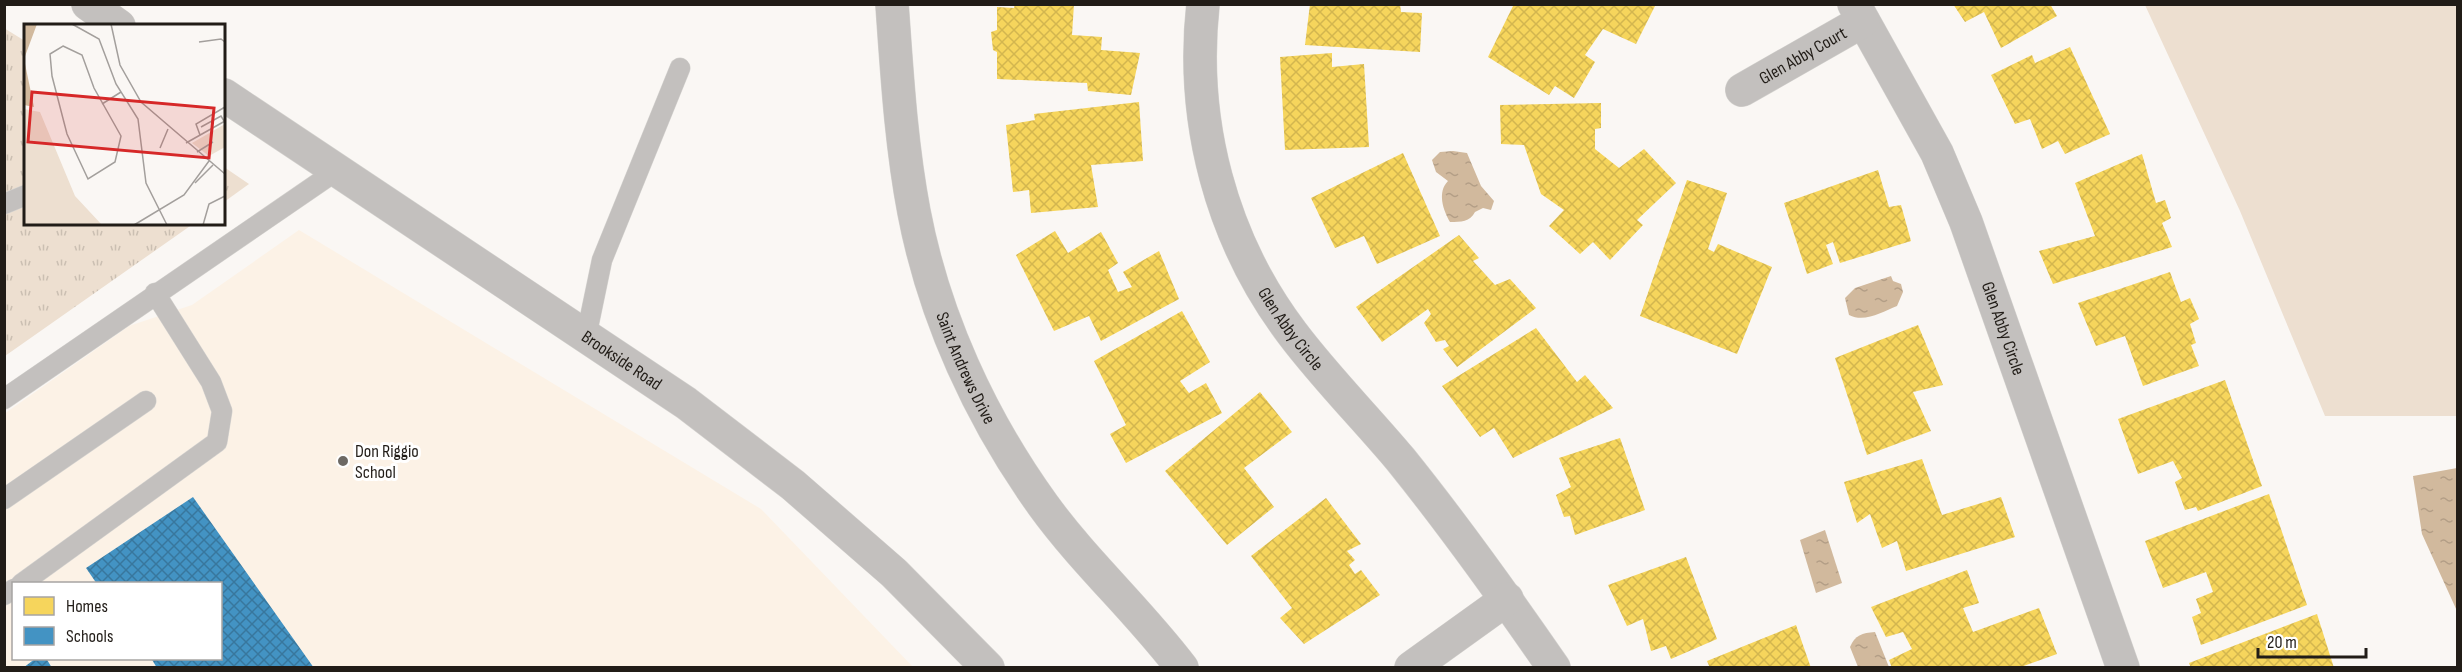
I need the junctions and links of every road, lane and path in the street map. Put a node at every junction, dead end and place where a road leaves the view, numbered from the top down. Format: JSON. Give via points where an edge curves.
{"nodes":[{"id":1,"x":88,"y":4,"type":"edge"},
{"id":2,"x":892,"y":4,"type":"edge"},
{"id":3,"x":1203,"y":4,"type":"edge"},
{"id":4,"x":1859,"y":13,"type":"edge"},
{"id":5,"x":116,"y":24,"type":"edge"},
{"id":6,"x":680,"y":68,"type":"dead end"},
{"id":7,"x":1742,"y":90,"type":"dead end"},
{"id":8,"x":225,"y":96,"type":"edge"},
{"id":9,"x":336,"y":171,"type":"junction"},
{"id":10,"x":24,"y":196,"type":"edge"},
{"id":11,"x":4,"y":204,"type":"edge"},
{"id":12,"x":155,"y":293,"type":"junction"},
{"id":13,"x":586,"y":337,"type":"junction"},
{"id":14,"x":4,"y":399,"type":"edge"},
{"id":15,"x":146,"y":401,"type":"dead end"},
{"id":16,"x":4,"y":499,"type":"edge"},
{"id":17,"x":24,"y":582,"type":"edge"},
{"id":18,"x":1507,"y":599,"type":"junction"},
{"id":19,"x":988,"y":668,"type":"edge"},
{"id":20,"x":1182,"y":668,"type":"edge"},
{"id":21,"x":1411,"y":668,"type":"edge"},
{"id":22,"x":1554,"y":668,"type":"edge"},
{"id":23,"x":2123,"y":668,"type":"edge"}],
"edges":[{"from":1,"to":5,"type":"street"},
{"from":2,"to":20,"type":"street","name":"Saint Andrews Drive","via":[[903,140],[914,214],[938,304],[969,378],[1000,440],[1044,506]]},
{"from":3,"to":18,"type":"street","name":"Glen Abby Circle","via":[[1199,55],[1203,120],[1218,188],[1237,239],[1262,288],[1292,333],[1401,461]]},
{"from":4,"to":7,"type":"street","name":"Glen Abby Court"},
{"from":4,"to":23,"type":"street","name":"Glen Abby Circle","via":[[1937,153],[1966,222]]},
{"from":6,"to":13,"type":"lane","via":[[602,260]]},
{"from":8,"to":9,"type":"street","name":"Brookside Road"},
{"from":9,"to":12,"type":"lane"},
{"from":9,"to":13,"type":"street","name":"Brookside Road"},
{"from":10,"to":11,"type":"lane"},
{"from":12,"to":14,"type":"lane"},
{"from":12,"to":17,"type":"lane","via":[[211,382],[222,411],[217,442]]},
{"from":13,"to":19,"type":"street","name":"Brookside Road","via":[[686,403],[794,484],[894,573]]},
{"from":15,"to":16,"type":"lane"},
{"from":18,"to":21,"type":"street"},
{"from":18,"to":22,"type":"street","name":"Glen Abby Circle"}]}
